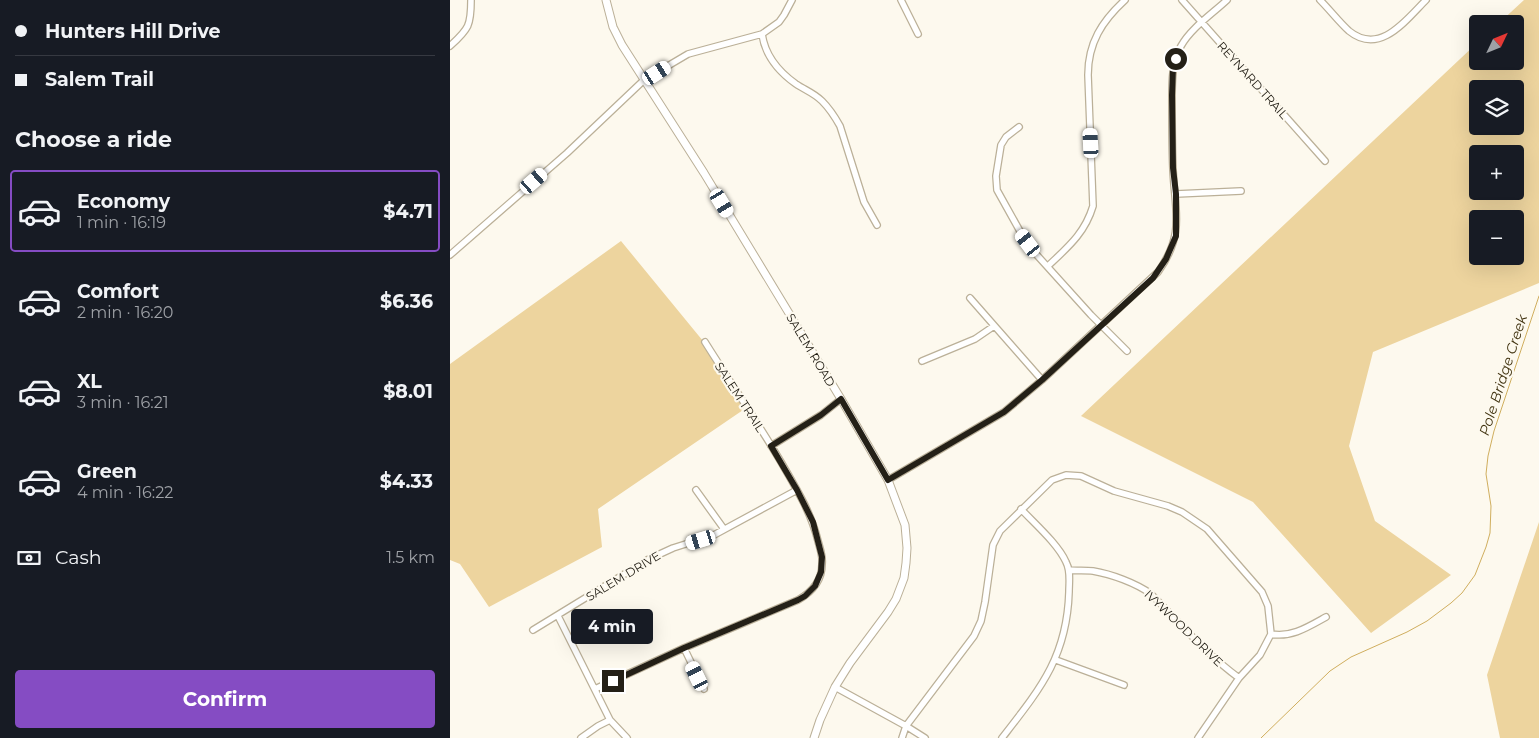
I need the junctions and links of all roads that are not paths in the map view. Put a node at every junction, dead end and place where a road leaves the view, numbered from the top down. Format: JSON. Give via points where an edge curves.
{"nodes":[{"id":1,"x":472,"y":0,"type":"edge"},
{"id":2,"x":606,"y":0,"type":"edge"},
{"id":3,"x":792,"y":0,"type":"edge"},
{"id":4,"x":901,"y":0,"type":"edge"},
{"id":5,"x":1125,"y":0,"type":"edge"},
{"id":6,"x":1182,"y":0,"type":"edge"},
{"id":7,"x":1227,"y":0,"type":"edge"},
{"id":8,"x":1320,"y":0,"type":"edge"},
{"id":9,"x":1426,"y":0,"type":"edge"},
{"id":10,"x":1202,"y":23,"type":"junction"},
{"id":11,"x":762,"y":34,"type":"junction"},
{"id":12,"x":918,"y":34,"type":"dead end"},
{"id":13,"x":450,"y":46,"type":"edge"},
{"id":14,"x":644,"y":80,"type":"junction"},
{"id":15,"x":1019,"y":127,"type":"dead end"},
{"id":16,"x":1325,"y":161,"type":"dead end"},
{"id":17,"x":1241,"y":191,"type":"dead end"},
{"id":18,"x":1176,"y":194,"type":"junction"},
{"id":19,"x":877,"y":224,"type":"dead end"},
{"id":20,"x":450,"y":255,"type":"edge"},
{"id":21,"x":1048,"y":266,"type":"junction"},
{"id":22,"x":970,"y":298,"type":"dead end"},
{"id":23,"x":994,"y":326,"type":"junction"},
{"id":24,"x":1101,"y":326,"type":"junction"},
{"id":25,"x":705,"y":342,"type":"dead end"},
{"id":26,"x":1127,"y":351,"type":"dead end"},
{"id":27,"x":922,"y":361,"type":"dead end"},
{"id":28,"x":1042,"y":380,"type":"junction"},
{"id":29,"x":841,"y":399,"type":"junction"},
{"id":30,"x":771,"y":446,"type":"junction"},
{"id":31,"x":888,"y":480,"type":"junction"},
{"id":32,"x":696,"y":490,"type":"dead end"},
{"id":33,"x":797,"y":490,"type":"junction"},
{"id":34,"x":1022,"y":509,"type":"junction"},
{"id":35,"x":724,"y":529,"type":"junction"},
{"id":36,"x":1069,"y":570,"type":"junction"},
{"id":37,"x":558,"y":616,"type":"junction"},
{"id":38,"x":1326,"y":617,"type":"dead end"},
{"id":39,"x":533,"y":630,"type":"dead end"},
{"id":40,"x":1271,"y":634,"type":"junction"},
{"id":41,"x":684,"y":648,"type":"junction"},
{"id":42,"x":1056,"y":660,"type":"junction"},
{"id":43,"x":1239,"y":678,"type":"junction"},
{"id":44,"x":1124,"y":685,"type":"dead end"},
{"id":45,"x":835,"y":687,"type":"junction"},
{"id":46,"x":595,"y":689,"type":"junction"},
{"id":47,"x":704,"y":689,"type":"dead end"},
{"id":48,"x":610,"y":720,"type":"junction"},
{"id":49,"x":906,"y":726,"type":"junction"},
{"id":50,"x":581,"y":738,"type":"edge"},
{"id":51,"x":627,"y":738,"type":"edge"},
{"id":52,"x":814,"y":738,"type":"edge"},
{"id":53,"x":902,"y":738,"type":"edge"},
{"id":54,"x":925,"y":738,"type":"edge"},
{"id":55,"x":1002,"y":738,"type":"edge"},
{"id":56,"x":1198,"y":738,"type":"edge"}],
"edges":[{"from":1,"to":13,"type":"street","via":[[469,26]]},
{"from":2,"to":14,"type":"street","name":"SALEM ROAD","via":[[622,46]]},
{"from":3,"to":11,"type":"street","via":[[779,22]]},
{"from":4,"to":12,"type":"street"},
{"from":5,"to":21,"type":"street","via":[[1102,25],[1089,60],[1093,206],[1087,224]]},
{"from":6,"to":10,"type":"street","name":"REYNARD TRAIL"},
{"from":7,"to":10,"type":"street"},
{"from":8,"to":9,"type":"street","via":[[1350,31],[1370,39],[1385,37],[1396,30]]},
{"from":10,"to":16,"type":"street","name":"REYNARD TRAIL"},
{"from":10,"to":18,"type":"street","via":[[1181,46],[1173,69]]},
{"from":11,"to":14,"type":"street","via":[[688,54]]},
{"from":11,"to":19,"type":"street","via":[[770,58],[780,70],[822,100],[836,118],[864,202]]},
{"from":14,"to":20,"type":"street","via":[[567,153]]},
{"from":14,"to":29,"type":"street","name":"SALEM ROAD"},
{"from":15,"to":21,"type":"street","via":[[1001,145],[997,190],[1021,234]]},
{"from":17,"to":18,"type":"street"},
{"from":18,"to":24,"type":"street","via":[[1176,236],[1166,259],[1153,278]]},
{"from":21,"to":24,"type":"street"},
{"from":22,"to":23,"type":"street"},
{"from":23,"to":27,"type":"street","via":[[975,339]]},
{"from":23,"to":28,"type":"street"},
{"from":24,"to":26,"type":"street"},
{"from":24,"to":28,"type":"street"},
{"from":25,"to":30,"type":"street","name":"SALEM TRAIL"},
{"from":28,"to":31,"type":"street","via":[[1004,412]]},
{"from":29,"to":30,"type":"street"},
{"from":29,"to":31,"type":"street","name":"SALEM ROAD"},
{"from":30,"to":33,"type":"street","name":"SALEM TRAIL"},
{"from":31,"to":45,"type":"street","name":"SALEM ROAD","via":[[905,525],[904,578],[888,612]]},
{"from":32,"to":35,"type":"street"},
{"from":33,"to":35,"type":"street","name":"SALEM DRIVE"},
{"from":33,"to":41,"type":"street","name":"SALEM TRAIL","via":[[813,522],[822,557],[821,572],[815,586],[798,600]]},
{"from":34,"to":36,"type":"street","via":[[1056,546]]},
{"from":34,"to":40,"type":"street","via":[[1052,480],[1073,475],[1182,512],[1206,529],[1262,592],[1268,606]]},
{"from":34,"to":49,"type":"street","via":[[1000,531],[993,545],[985,602],[974,636]]},
{"from":35,"to":37,"type":"street","name":"SALEM DRIVE","via":[[649,559]]},
{"from":36,"to":42,"type":"street","via":[[1064,634]]},
{"from":36,"to":43,"type":"street","name":"IVYWOOD DRIVE","via":[[1093,571],[1143,588],[1205,651]]},
{"from":37,"to":39,"type":"street","name":"SALEM DRIVE"},
{"from":37,"to":46,"type":"street"},
{"from":38,"to":40,"type":"street","via":[[1303,630],[1282,636]]},
{"from":40,"to":43,"type":"street","via":[[1260,655]]},
{"from":41,"to":46,"type":"street","name":"SALEM TRAIL"},
{"from":41,"to":47,"type":"street"},
{"from":42,"to":44,"type":"street"},
{"from":42,"to":55,"type":"street","via":[[1039,689]]},
{"from":43,"to":56,"type":"street"},
{"from":45,"to":49,"type":"street"},
{"from":45,"to":52,"type":"street","name":"SALEM ROAD"},
{"from":46,"to":48,"type":"street"},
{"from":48,"to":50,"type":"street"},
{"from":48,"to":51,"type":"street"},
{"from":49,"to":53,"type":"street"},
{"from":49,"to":54,"type":"street"}]}
